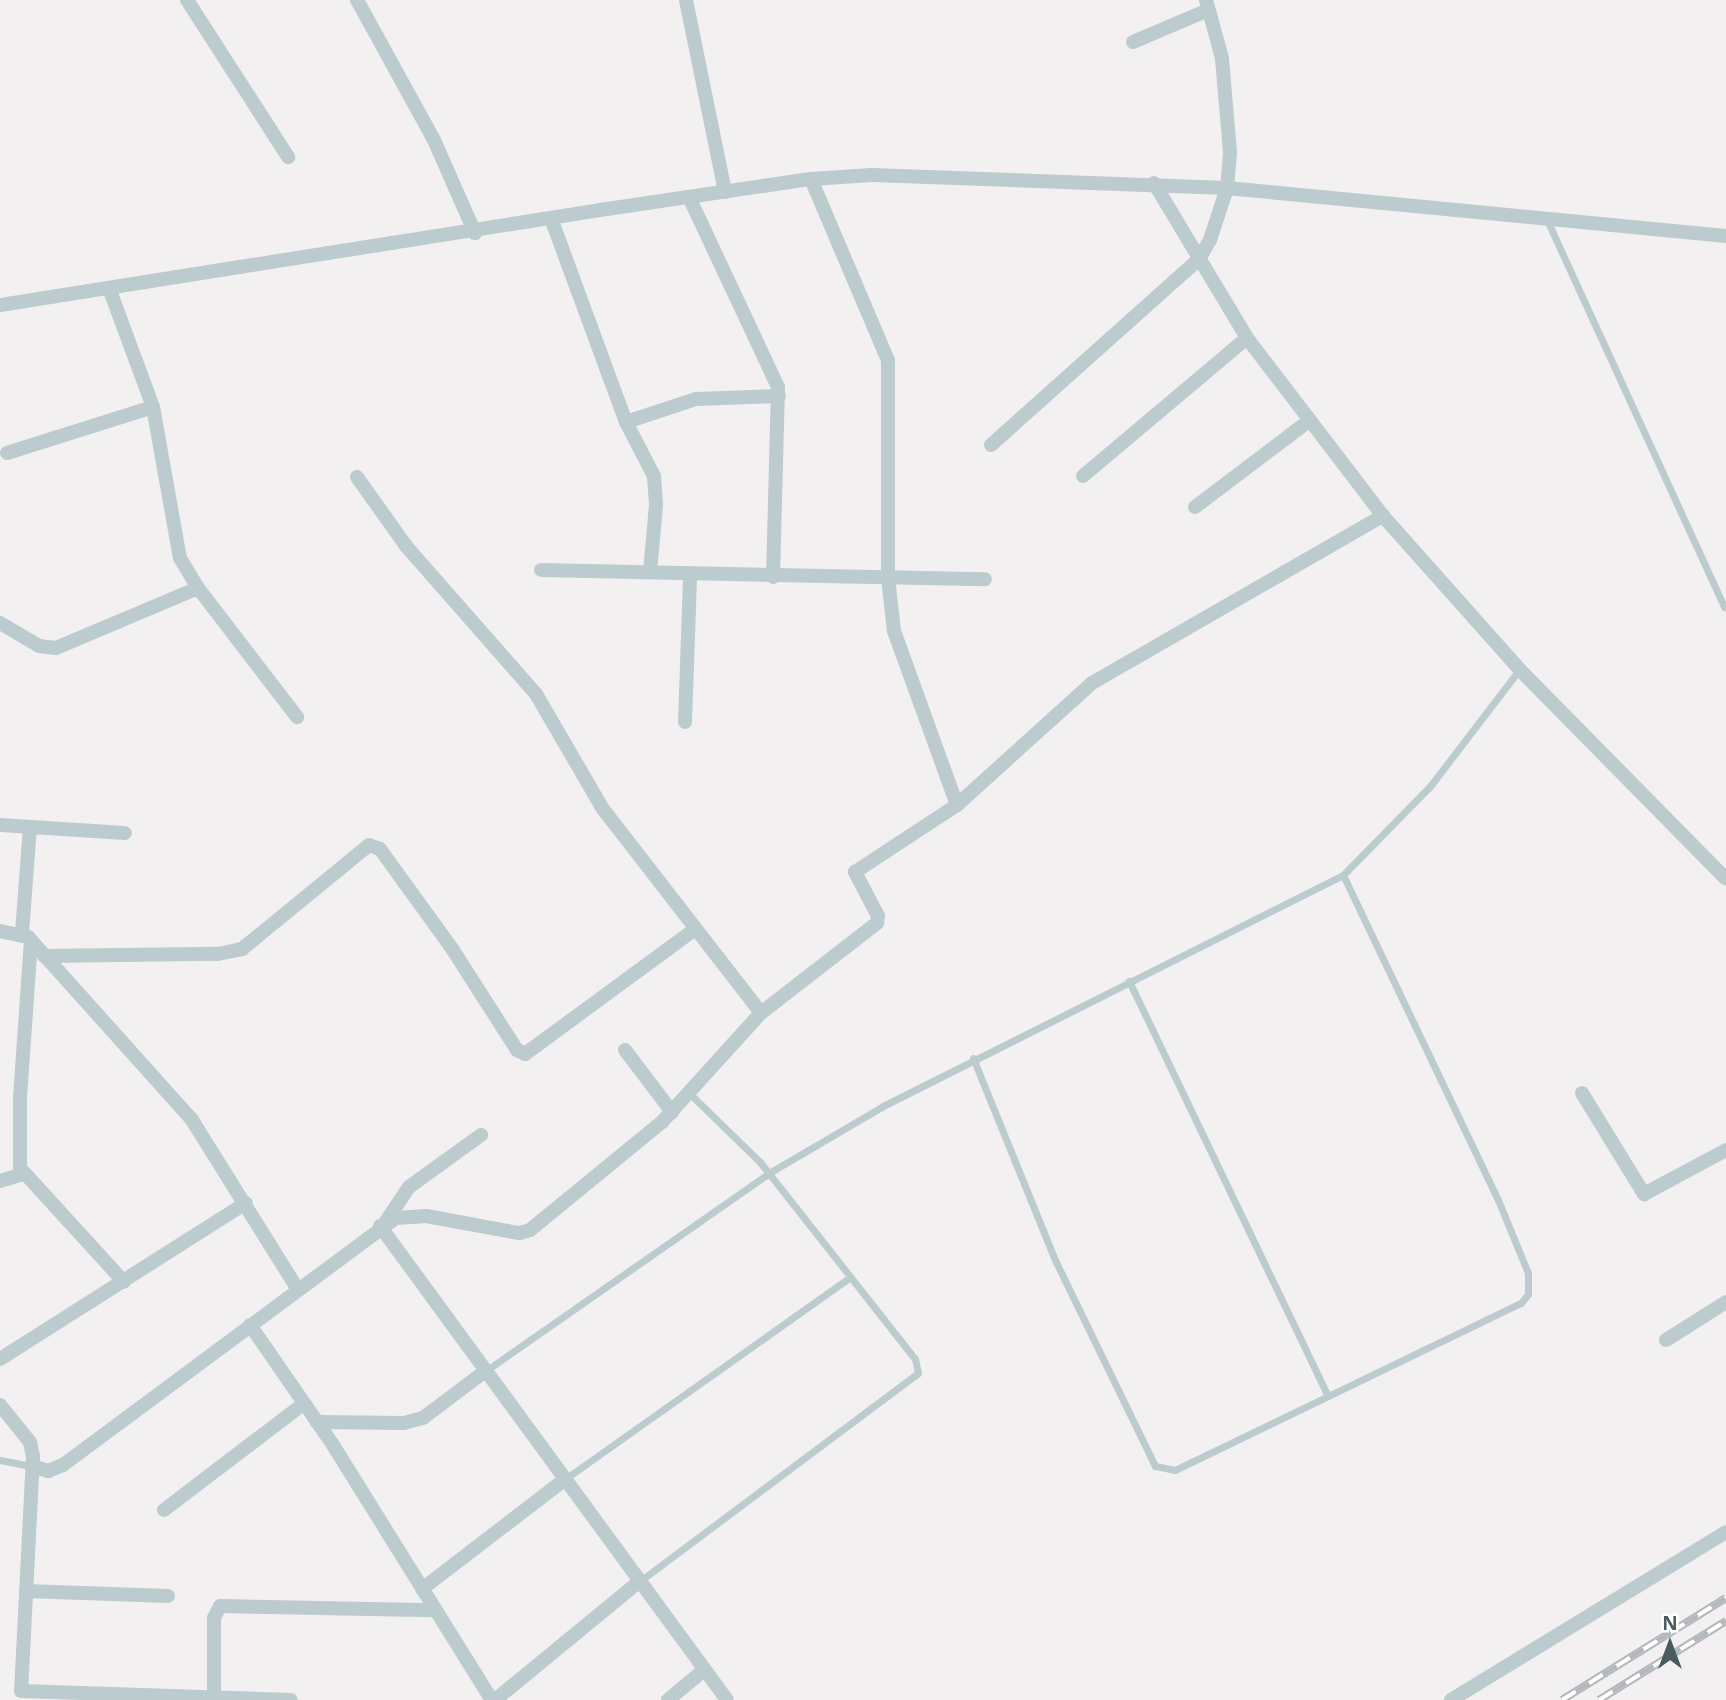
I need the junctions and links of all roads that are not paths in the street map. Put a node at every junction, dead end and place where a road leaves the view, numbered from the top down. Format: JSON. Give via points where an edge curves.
{"nodes":[{"id":1,"x":187,"y":0,"type":"edge"},
{"id":2,"x":357,"y":0,"type":"edge"},
{"id":3,"x":686,"y":0,"type":"edge"},
{"id":4,"x":1207,"y":5,"type":"edge"},
{"id":5,"x":1133,"y":41,"type":"dead end"},
{"id":6,"x":288,"y":157,"type":"dead end"},
{"id":7,"x":811,"y":179,"type":"junction"},
{"id":8,"x":1154,"y":183,"type":"junction"},
{"id":9,"x":1227,"y":188,"type":"junction"},
{"id":10,"x":725,"y":192,"type":"junction"},
{"id":11,"x":689,"y":197,"type":"junction"},
{"id":12,"x":1547,"y":220,"type":"junction"},
{"id":13,"x":552,"y":221,"type":"junction"},
{"id":14,"x":475,"y":233,"type":"junction"},
{"id":15,"x":1726,"y":236,"type":"edge"},
{"id":16,"x":1199,"y":259,"type":"junction"},
{"id":17,"x":109,"y":288,"type":"junction"},
{"id":18,"x":0,"y":305,"type":"edge"},
{"id":19,"x":1247,"y":338,"type":"junction"},
{"id":20,"x":779,"y":396,"type":"junction"},
{"id":21,"x":153,"y":407,"type":"junction"},
{"id":22,"x":1310,"y":420,"type":"junction"},
{"id":23,"x":626,"y":422,"type":"junction"},
{"id":24,"x":990,"y":445,"type":"dead end"},
{"id":25,"x":7,"y":453,"type":"dead end"},
{"id":26,"x":1083,"y":476,"type":"dead end"},
{"id":27,"x":357,"y":477,"type":"dead end"},
{"id":28,"x":1195,"y":507,"type":"dead end"},
{"id":29,"x":1383,"y":516,"type":"junction"},
{"id":30,"x":541,"y":570,"type":"dead end"},
{"id":31,"x":650,"y":572,"type":"junction"},
{"id":32,"x":690,"y":576,"type":"junction"},
{"id":33,"x":773,"y":578,"type":"junction"},
{"id":34,"x":888,"y":578,"type":"junction"},
{"id":35,"x":985,"y":579,"type":"dead end"},
{"id":36,"x":198,"y":587,"type":"junction"},
{"id":37,"x":1724,"y":607,"type":"dead end"},
{"id":38,"x":0,"y":623,"type":"edge"},
{"id":39,"x":1520,"y":670,"type":"junction"},
{"id":40,"x":297,"y":716,"type":"dead end"},
{"id":41,"x":685,"y":722,"type":"dead end"},
{"id":42,"x":957,"y":805,"type":"junction"},
{"id":43,"x":0,"y":825,"type":"edge"},
{"id":44,"x":30,"y":827,"type":"junction"},
{"id":45,"x":125,"y":833,"type":"dead end"},
{"id":46,"x":1723,"y":870,"type":"edge"},
{"id":47,"x":1343,"y":876,"type":"junction"},
{"id":48,"x":695,"y":929,"type":"junction"},
{"id":49,"x":0,"y":931,"type":"edge"},
{"id":50,"x":27,"y":936,"type":"junction"},
{"id":51,"x":44,"y":956,"type":"junction"},
{"id":52,"x":1129,"y":981,"type":"junction"},
{"id":53,"x":761,"y":1013,"type":"junction"},
{"id":54,"x":625,"y":1050,"type":"dead end"},
{"id":55,"x":973,"y":1058,"type":"junction"},
{"id":56,"x":1582,"y":1093,"type":"dead end"},
{"id":57,"x":690,"y":1094,"type":"junction"},
{"id":58,"x":672,"y":1112,"type":"junction"},
{"id":59,"x":481,"y":1135,"type":"dead end"},
{"id":60,"x":1726,"y":1150,"type":"edge"},
{"id":61,"x":769,"y":1173,"type":"junction"},
{"id":62,"x":23,"y":1174,"type":"junction"},
{"id":63,"x":0,"y":1181,"type":"edge"},
{"id":64,"x":246,"y":1203,"type":"junction"},
{"id":65,"x":382,"y":1225,"type":"junction"},
{"id":66,"x":850,"y":1277,"type":"junction"},
{"id":67,"x":124,"y":1282,"type":"junction"},
{"id":68,"x":297,"y":1288,"type":"junction"},
{"id":69,"x":1726,"y":1302,"type":"edge"},
{"id":70,"x":250,"y":1325,"type":"junction"},
{"id":71,"x":1666,"y":1340,"type":"dead end"},
{"id":72,"x":0,"y":1359,"type":"edge"},
{"id":73,"x":484,"y":1373,"type":"junction"},
{"id":74,"x":1328,"y":1396,"type":"junction"},
{"id":75,"x":303,"y":1404,"type":"junction"},
{"id":76,"x":0,"y":1405,"type":"edge"},
{"id":77,"x":317,"y":1422,"type":"junction"},
{"id":78,"x":0,"y":1460,"type":"edge"},
{"id":79,"x":32,"y":1466,"type":"junction"},
{"id":80,"x":563,"y":1481,"type":"junction"},
{"id":81,"x":164,"y":1510,"type":"dead end"},
{"id":82,"x":1726,"y":1532,"type":"edge"},
{"id":83,"x":640,"y":1581,"type":"junction"},
{"id":84,"x":422,"y":1588,"type":"junction"},
{"id":85,"x":26,"y":1591,"type":"junction"},
{"id":86,"x":168,"y":1596,"type":"dead end"},
{"id":87,"x":436,"y":1610,"type":"junction"},
{"id":88,"x":704,"y":1670,"type":"junction"},
{"id":89,"x":21,"y":1695,"type":"edge"},
{"id":90,"x":214,"y":1697,"type":"junction"},
{"id":91,"x":291,"y":1700,"type":"edge"},
{"id":92,"x":493,"y":1700,"type":"edge"},
{"id":93,"x":668,"y":1700,"type":"edge"},
{"id":94,"x":727,"y":1700,"type":"edge"},
{"id":95,"x":1451,"y":1700,"type":"edge"}],
"edges":[{"from":1,"to":6,"type":"street"},
{"from":2,"to":14,"type":"street","via":[[434,140]]},
{"from":3,"to":10,"type":"street"},
{"from":4,"to":5,"type":"street"},
{"from":4,"to":9,"type":"street","via":[[1228,102]]},
{"from":7,"to":8,"type":"street","via":[[933,174]]},
{"from":7,"to":10,"type":"street"},
{"from":7,"to":34,"type":"street","via":[[888,360]]},
{"from":8,"to":9,"type":"street"},
{"from":8,"to":16,"type":"street"},
{"from":9,"to":12,"type":"street"},
{"from":9,"to":16,"type":"street","via":[[1215,228]]},
{"from":10,"to":11,"type":"street"},
{"from":11,"to":13,"type":"street"},
{"from":11,"to":20,"type":"street","via":[[760,344]]},
{"from":12,"to":15,"type":"street"},
{"from":12,"to":37,"type":"lane"},
{"from":13,"to":14,"type":"street"},
{"from":13,"to":23,"type":"street"},
{"from":14,"to":17,"type":"street"},
{"from":16,"to":19,"type":"street"},
{"from":16,"to":24,"type":"street"},
{"from":17,"to":18,"type":"street"},
{"from":17,"to":21,"type":"street"},
{"from":19,"to":22,"type":"street"},
{"from":19,"to":26,"type":"street"},
{"from":20,"to":23,"type":"street","via":[[696,400]]},
{"from":20,"to":33,"type":"street"},
{"from":21,"to":25,"type":"street"},
{"from":21,"to":36,"type":"street","via":[[177,547]]},
{"from":22,"to":28,"type":"street"},
{"from":22,"to":29,"type":"street"},
{"from":23,"to":31,"type":"street","via":[[649,463],[656,490]]},
{"from":27,"to":48,"type":"street","via":[[406,546],[536,694],[603,809]]},
{"from":29,"to":39,"type":"street"},
{"from":29,"to":42,"type":"street","via":[[1092,684],[1047,719]]},
{"from":30,"to":31,"type":"street"},
{"from":31,"to":32,"type":"street"},
{"from":32,"to":33,"type":"street"},
{"from":32,"to":41,"type":"street"},
{"from":33,"to":34,"type":"street"},
{"from":34,"to":35,"type":"street"},
{"from":34,"to":42,"type":"street","via":[[896,639]]},
{"from":36,"to":38,"type":"street","via":[[56,648],[39,646]]},
{"from":36,"to":40,"type":"street"},
{"from":39,"to":46,"type":"street"},
{"from":39,"to":47,"type":"lane","via":[[1431,785]]},
{"from":42,"to":53,"type":"street","via":[[855,872],[879,920]]},
{"from":43,"to":44,"type":"street"},
{"from":44,"to":45,"type":"street"},
{"from":44,"to":50,"type":"street"},
{"from":47,"to":52,"type":"lane"},
{"from":47,"to":74,"type":"lane","via":[[1498,1199],[1530,1285],[1521,1303]]},
{"from":48,"to":51,"type":"street","via":[[525,1054],[517,1050],[380,849],[369,845],[242,949],[218,954]]},
{"from":48,"to":53,"type":"street"},
{"from":49,"to":50,"type":"street"},
{"from":50,"to":51,"type":"street"},
{"from":50,"to":62,"type":"street","via":[[20,1097]]},
{"from":51,"to":64,"type":"street","via":[[192,1120]]},
{"from":52,"to":55,"type":"lane"},
{"from":52,"to":74,"type":"lane"},
{"from":53,"to":57,"type":"street"},
{"from":54,"to":58,"type":"street"},
{"from":55,"to":61,"type":"lane"},
{"from":55,"to":74,"type":"lane","via":[[1056,1262],[1155,1466],[1175,1470]]},
{"from":56,"to":60,"type":"street","via":[[1644,1194]]},
{"from":57,"to":58,"type":"street"},
{"from":57,"to":61,"type":"lane"},
{"from":58,"to":65,"type":"street","via":[[530,1230],[519,1233],[426,1216],[407,1216]]},
{"from":59,"to":65,"type":"street","via":[[409,1188]]},
{"from":61,"to":66,"type":"lane"},
{"from":61,"to":73,"type":"lane"},
{"from":62,"to":63,"type":"street"},
{"from":62,"to":67,"type":"street"},
{"from":64,"to":67,"type":"street"},
{"from":64,"to":68,"type":"street"},
{"from":65,"to":68,"type":"street"},
{"from":65,"to":73,"type":"street"},
{"from":66,"to":80,"type":"lane"},
{"from":66,"to":83,"type":"lane","via":[[915,1359],[918,1373]]},
{"from":67,"to":72,"type":"street"},
{"from":68,"to":70,"type":"street"},
{"from":69,"to":71,"type":"street"},
{"from":70,"to":75,"type":"street"},
{"from":70,"to":79,"type":"street","via":[[55,1470]]},
{"from":73,"to":77,"type":"street","via":[[423,1418],[404,1423]]},
{"from":73,"to":80,"type":"street"},
{"from":75,"to":77,"type":"street"},
{"from":75,"to":81,"type":"street"},
{"from":76,"to":79,"type":"street","via":[[30,1442]]},
{"from":77,"to":84,"type":"street"},
{"from":78,"to":79,"type":"lane"},
{"from":79,"to":85,"type":"street"},
{"from":80,"to":83,"type":"street"},
{"from":80,"to":84,"type":"street"},
{"from":82,"to":95,"type":"street"},
{"from":83,"to":88,"type":"street"},
{"from":83,"to":92,"type":"street"},
{"from":84,"to":87,"type":"street"},
{"from":85,"to":86,"type":"street"},
{"from":85,"to":89,"type":"street"},
{"from":87,"to":90,"type":"street","via":[[220,1606],[214,1618]]},
{"from":87,"to":92,"type":"street"},
{"from":88,"to":93,"type":"street"},
{"from":88,"to":94,"type":"street"},
{"from":89,"to":90,"type":"street"},
{"from":90,"to":91,"type":"street"}]}
